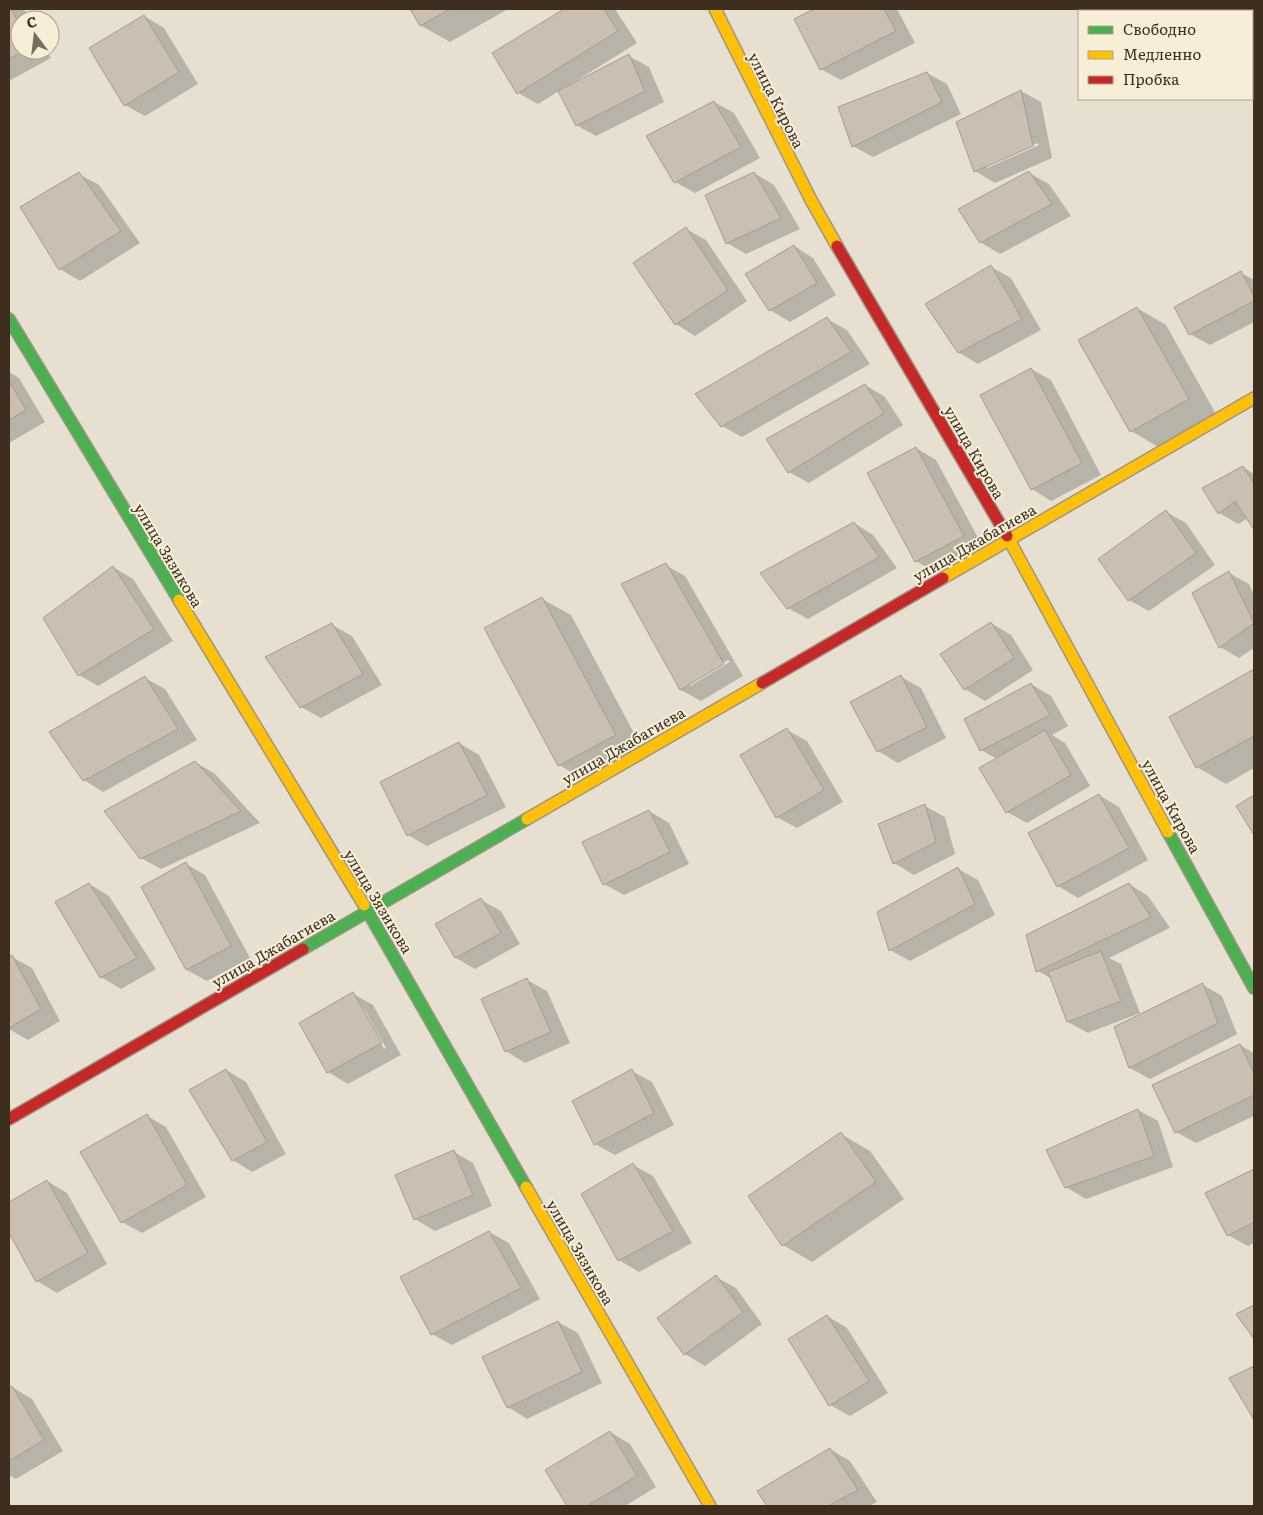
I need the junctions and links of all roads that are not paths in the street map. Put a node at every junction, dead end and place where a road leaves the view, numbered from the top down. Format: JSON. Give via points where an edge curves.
{"nodes":[{"id":1,"x":714,"y":9,"type":"edge"},
{"id":2,"x":9,"y":320,"type":"edge"},
{"id":3,"x":1254,"y":398,"type":"edge"},
{"id":4,"x":1008,"y":540,"type":"junction"},
{"id":5,"x":367,"y":910,"type":"junction"},
{"id":6,"x":1254,"y":988,"type":"edge"},
{"id":7,"x":9,"y":1119,"type":"edge"},
{"id":8,"x":710,"y":1506,"type":"edge"}],
"edges":[{"from":1,"to":4,"type":"street","name":"улица Кирова","via":[[811,200]]},
{"from":2,"to":5,"type":"street","name":"улица Зязикова"},
{"from":3,"to":4,"type":"street","name":"улица Джабагиева"},
{"from":4,"to":5,"type":"street","name":"улица Джабагиева"},
{"from":4,"to":6,"type":"street","name":"улица Кирова"},
{"from":5,"to":7,"type":"street","name":"улица Джабагиева"},
{"from":5,"to":8,"type":"street","name":"улица Зязикова"}]}
